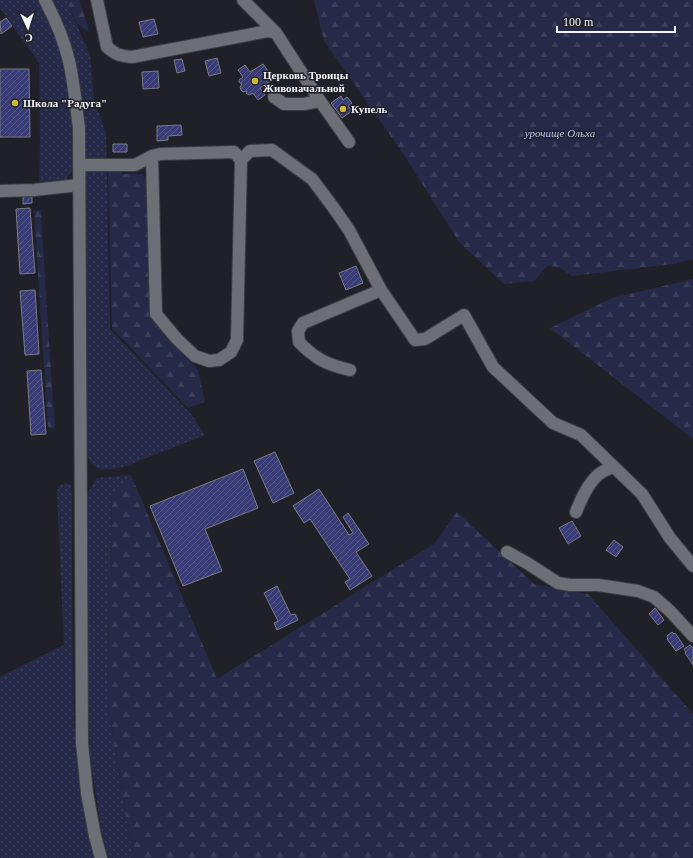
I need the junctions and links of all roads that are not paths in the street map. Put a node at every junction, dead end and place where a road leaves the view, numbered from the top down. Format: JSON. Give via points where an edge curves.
{"nodes":[{"id":1,"x":45,"y":0,"type":"edge"},
{"id":2,"x":97,"y":0,"type":"edge"},
{"id":3,"x":243,"y":0,"type":"edge"},
{"id":4,"x":276,"y":33,"type":"junction"},
{"id":5,"x":274,"y":97,"type":"dead end"},
{"id":6,"x":320,"y":101,"type":"junction"},
{"id":7,"x":349,"y":142,"type":"dead end"},
{"id":8,"x":152,"y":156,"type":"junction"},
{"id":9,"x":241,"y":160,"type":"junction"},
{"id":10,"x":79,"y":165,"type":"junction"},
{"id":11,"x":79,"y":185,"type":"junction"},
{"id":12,"x":0,"y":191,"type":"edge"},
{"id":13,"x":381,"y":290,"type":"junction"},
{"id":14,"x":350,"y":370,"type":"dead end"},
{"id":15,"x":614,"y":467,"type":"junction"},
{"id":16,"x":576,"y":512,"type":"dead end"},
{"id":17,"x":507,"y":552,"type":"dead end"},
{"id":18,"x":693,"y":566,"type":"edge"},
{"id":19,"x":693,"y":636,"type":"edge"},
{"id":20,"x":101,"y":858,"type":"edge"}],
"edges":[{"from":1,"to":10,"type":"street","via":[[58,27],[69,60],[79,128]]},
{"from":2,"to":4,"type":"street","via":[[107,47],[121,56],[236,42],[268,31]]},
{"from":3,"to":4,"type":"street"},
{"from":4,"to":6,"type":"street"},
{"from":5,"to":6,"type":"street","via":[[284,104]]},
{"from":6,"to":7,"type":"street"},
{"from":8,"to":9,"type":"street","via":[[234,152]]},
{"from":8,"to":9,"type":"street","via":[[156,314],[195,356],[209,361],[219,360],[231,352],[237,340]]},
{"from":8,"to":10,"type":"street","via":[[135,165]]},
{"from":9,"to":13,"type":"street","via":[[250,151],[272,150],[312,179],[349,230]]},
{"from":10,"to":11,"type":"street"},
{"from":11,"to":12,"type":"street"},
{"from":11,"to":20,"type":"street","via":[[82,743],[87,793]]},
{"from":13,"to":14,"type":"street","via":[[303,323],[298,331],[299,342],[308,352],[335,367]]},
{"from":13,"to":15,"type":"street","via":[[415,340],[425,339],[464,315],[493,367],[552,423],[581,435]]},
{"from":15,"to":16,"type":"street","via":[[598,475],[585,491]]},
{"from":15,"to":18,"type":"street","via":[[642,494],[670,538]]},
{"from":17,"to":19,"type":"street","via":[[558,583],[570,586],[598,585],[638,591],[654,597]]}]}
